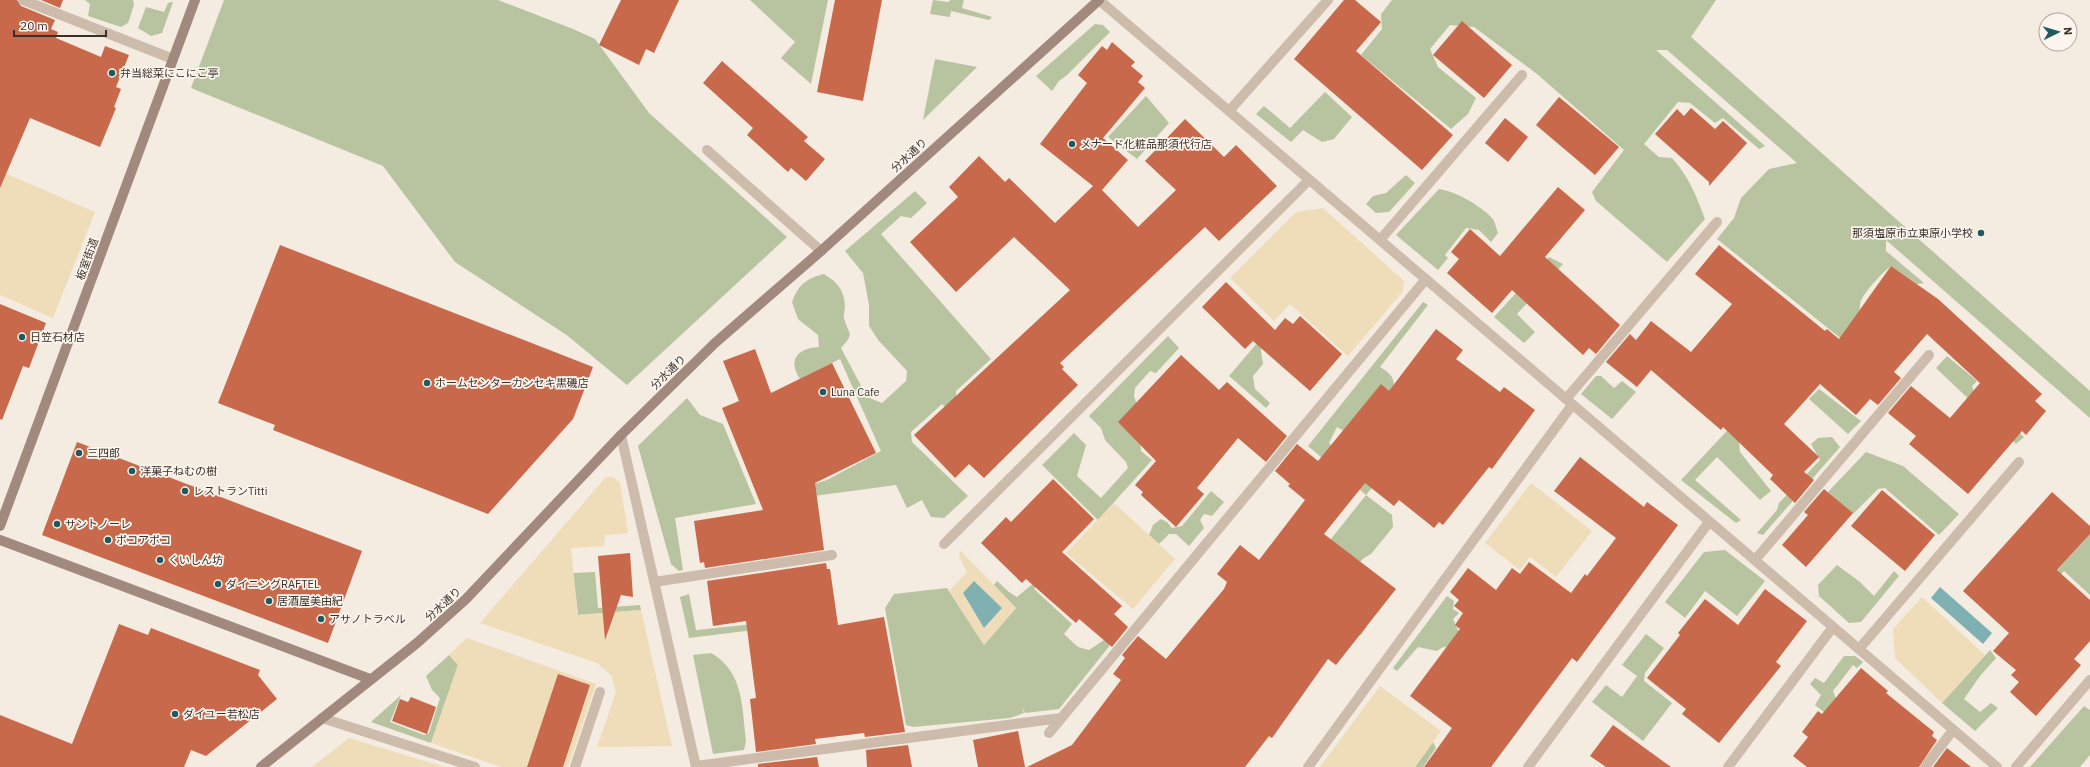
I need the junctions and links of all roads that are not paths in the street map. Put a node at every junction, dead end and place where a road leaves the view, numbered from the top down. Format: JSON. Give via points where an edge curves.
{"nodes":[{"id":1,"x":23,"y":0,"type":"edge"},
{"id":2,"x":195,"y":0,"type":"edge"},
{"id":3,"x":1099,"y":0,"type":"edge"},
{"id":4,"x":1328,"y":0,"type":"edge"},
{"id":5,"x":173,"y":59,"type":"junction"},
{"id":6,"x":1522,"y":75,"type":"dead end"},
{"id":7,"x":1229,"y":111,"type":"junction"},
{"id":8,"x":708,"y":150,"type":"dead end"},
{"id":9,"x":1309,"y":180,"type":"junction"},
{"id":10,"x":1717,"y":222,"type":"dead end"},
{"id":11,"x":1380,"y":240,"type":"junction"},
{"id":12,"x":821,"y":251,"type":"junction"},
{"id":13,"x":1426,"y":279,"type":"junction"},
{"id":14,"x":1929,"y":355,"type":"dead end"},
{"id":15,"x":1569,"y":402,"type":"junction"},
{"id":16,"x":621,"y":434,"type":"junction"},
{"id":17,"x":2019,"y":462,"type":"dead end"},
{"id":18,"x":1709,"y":522,"type":"junction"},
{"id":19,"x":0,"y":526,"type":"edge"},
{"id":20,"x":0,"y":540,"type":"edge"},
{"id":21,"x":944,"y":544,"type":"dead end"},
{"id":22,"x":832,"y":555,"type":"dead end"},
{"id":23,"x":1755,"y":560,"type":"junction"},
{"id":24,"x":654,"y":582,"type":"junction"},
{"id":25,"x":1834,"y":627,"type":"junction"},
{"id":26,"x":1859,"y":650,"type":"junction"},
{"id":27,"x":370,"y":679,"type":"junction"},
{"id":28,"x":2090,"y":680,"type":"edge"},
{"id":29,"x":600,"y":692,"type":"dead end"},
{"id":30,"x":322,"y":718,"type":"junction"},
{"id":31,"x":1061,"y":718,"type":"junction"},
{"id":32,"x":1954,"y":730,"type":"junction"},
{"id":33,"x":1049,"y":733,"type":"dead end"},
{"id":34,"x":696,"y":766,"type":"edge"},
{"id":35,"x":261,"y":767,"type":"edge"},
{"id":36,"x":475,"y":767,"type":"edge"},
{"id":37,"x":575,"y":767,"type":"edge"},
{"id":38,"x":1308,"y":767,"type":"edge"},
{"id":39,"x":1528,"y":767,"type":"edge"},
{"id":40,"x":1728,"y":767,"type":"edge"},
{"id":41,"x":1925,"y":767,"type":"edge"},
{"id":42,"x":1997,"y":767,"type":"edge"},
{"id":43,"x":2016,"y":767,"type":"edge"}],
"edges":[{"from":1,"to":5,"type":"street"},
{"from":2,"to":5,"type":"street","name":"板室街道"},
{"from":3,"to":7,"type":"street"},
{"from":3,"to":12,"type":"street","name":"分水通り"},
{"from":4,"to":7,"type":"street"},
{"from":5,"to":19,"type":"street","name":"板室街道"},
{"from":6,"to":11,"type":"street"},
{"from":7,"to":9,"type":"street"},
{"from":8,"to":12,"type":"street"},
{"from":9,"to":11,"type":"street"},
{"from":9,"to":21,"type":"street"},
{"from":10,"to":15,"type":"street"},
{"from":11,"to":13,"type":"street"},
{"from":12,"to":16,"type":"street","name":"分水通り","via":[[715,343]]},
{"from":13,"to":15,"type":"street"},
{"from":13,"to":31,"type":"street"},
{"from":14,"to":23,"type":"street"},
{"from":15,"to":18,"type":"street"},
{"from":15,"to":38,"type":"street"},
{"from":16,"to":24,"type":"street"},
{"from":16,"to":27,"type":"street","name":"分水通り","via":[[466,599],[417,643]]},
{"from":17,"to":26,"type":"street"},
{"from":18,"to":23,"type":"street"},
{"from":18,"to":39,"type":"street"},
{"from":20,"to":27,"type":"street"},
{"from":22,"to":24,"type":"street"},
{"from":23,"to":25,"type":"street"},
{"from":24,"to":34,"type":"street"},
{"from":25,"to":26,"type":"street"},
{"from":25,"to":40,"type":"street"},
{"from":26,"to":32,"type":"street"},
{"from":27,"to":30,"type":"street","name":"分水通り"},
{"from":28,"to":43,"type":"street"},
{"from":29,"to":37,"type":"street"},
{"from":30,"to":35,"type":"street","name":"分水通り"},
{"from":30,"to":36,"type":"street"},
{"from":31,"to":33,"type":"street"},
{"from":31,"to":34,"type":"street"},
{"from":32,"to":41,"type":"street"},
{"from":32,"to":42,"type":"street"}]}
